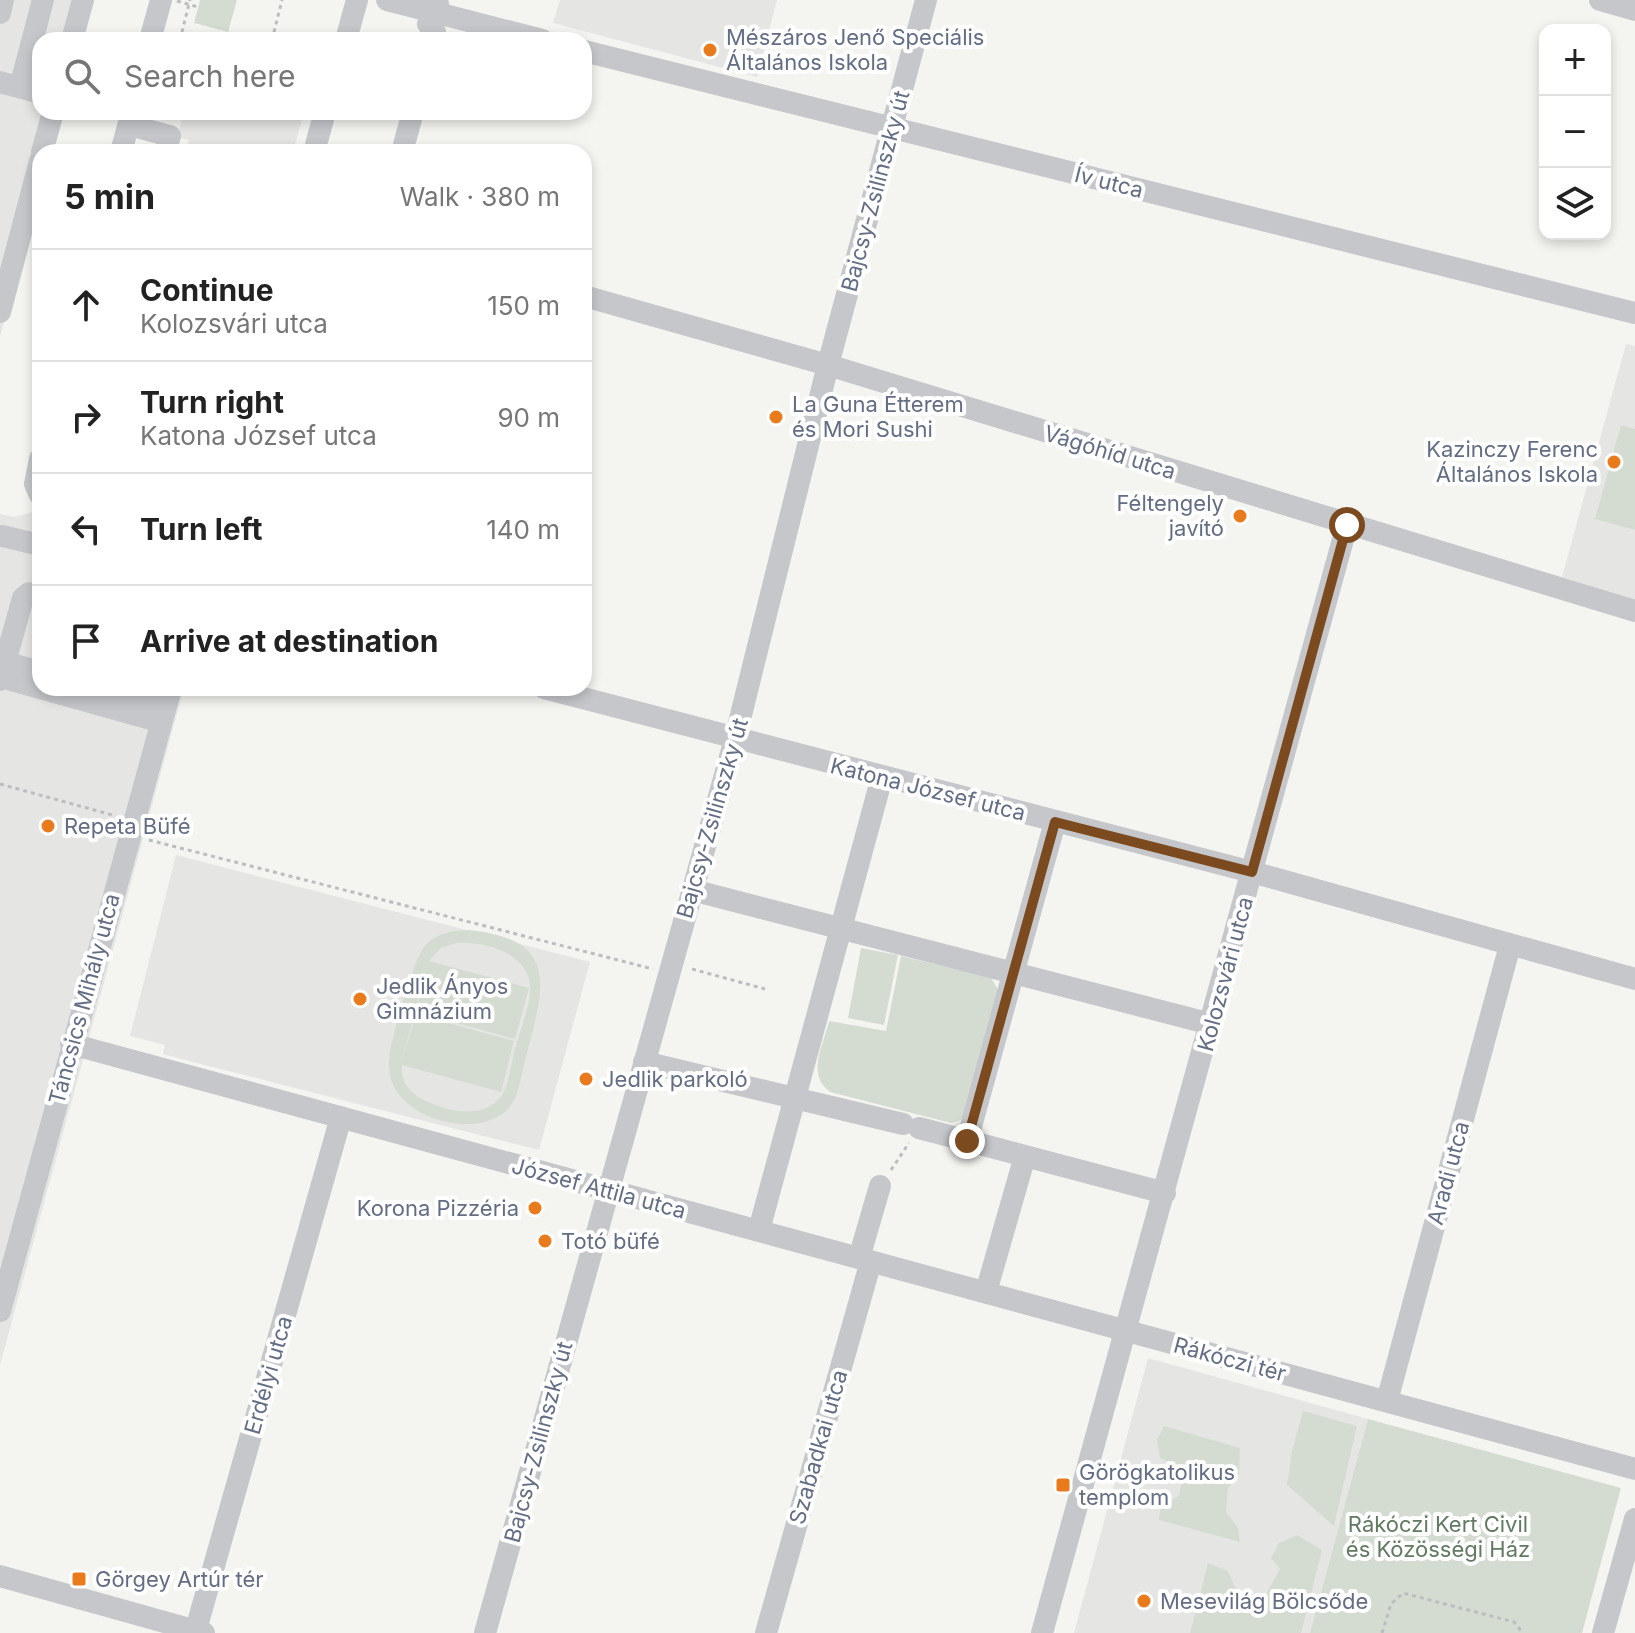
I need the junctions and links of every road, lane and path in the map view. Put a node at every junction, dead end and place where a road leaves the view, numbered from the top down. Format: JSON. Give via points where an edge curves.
{"nodes":[{"id":1,"x":3,"y":0,"type":"edge"},
{"id":2,"x":43,"y":0,"type":"edge"},
{"id":3,"x":83,"y":0,"type":"edge"},
{"id":4,"x":161,"y":0,"type":"edge"},
{"id":5,"x":174,"y":0,"type":"edge"},
{"id":6,"x":282,"y":0,"type":"edge"},
{"id":7,"x":357,"y":0,"type":"edge"},
{"id":8,"x":387,"y":0,"type":"edge"},
{"id":9,"x":926,"y":0,"type":"edge"},
{"id":10,"x":1600,"y":0,"type":"edge"},
{"id":11,"x":189,"y":2,"type":"edge"},
{"id":12,"x":436,"y":6,"type":"edge"},
{"id":13,"x":198,"y":7,"type":"dead end"},
{"id":14,"x":1635,"y":10,"type":"edge"},
{"id":15,"x":0,"y":13,"type":"edge"},
{"id":16,"x":35,"y":32,"type":"edge"},
{"id":17,"x":74,"y":32,"type":"edge"},
{"id":18,"x":152,"y":32,"type":"edge"},
{"id":19,"x":182,"y":32,"type":"edge"},
{"id":20,"x":274,"y":32,"type":"edge"},
{"id":21,"x":348,"y":32,"type":"edge"},
{"id":22,"x":435,"y":32,"type":"edge"},
{"id":23,"x":517,"y":32,"type":"edge"},
{"id":24,"x":32,"y":42,"type":"edge"},
{"id":25,"x":592,"y":53,"type":"edge"},
{"id":26,"x":20,"y":87,"type":"edge"},
{"id":27,"x":51,"y":120,"type":"edge"},
{"id":28,"x":129,"y":120,"type":"edge"},
{"id":29,"x":134,"y":120,"type":"edge"},
{"id":30,"x":323,"y":120,"type":"edge"},
{"id":31,"x":411,"y":120,"type":"edge"},
{"id":32,"x":892,"y":128,"type":"junction"},
{"id":33,"x":44,"y":144,"type":"edge"},
{"id":34,"x":123,"y":144,"type":"edge"},
{"id":35,"x":168,"y":144,"type":"edge"},
{"id":36,"x":316,"y":144,"type":"edge"},
{"id":37,"x":404,"y":144,"type":"edge"},
{"id":38,"x":32,"y":191,"type":"edge"},
{"id":39,"x":592,"y":298,"type":"edge"},
{"id":40,"x":0,"y":312,"type":"edge"},
{"id":41,"x":1635,"y":313,"type":"edge"},
{"id":42,"x":828,"y":365,"type":"junction"},
{"id":43,"x":1347,"y":525,"type":"junction"},
{"id":44,"x":2,"y":536,"type":"edge"},
{"id":45,"x":32,"y":543,"type":"edge"},
{"id":46,"x":32,"y":595,"type":"edge"},
{"id":47,"x":1635,"y":611,"type":"edge"},
{"id":48,"x":32,"y":672,"type":"edge"},
{"id":49,"x":2,"y":673,"type":"edge"},
{"id":50,"x":32,"y":679,"type":"edge"},
{"id":51,"x":120,"y":696,"type":"edge"},
{"id":52,"x":131,"y":696,"type":"edge"},
{"id":53,"x":574,"y":696,"type":"edge"},
{"id":54,"x":166,"y":705,"type":"edge"},
{"id":55,"x":735,"y":739,"type":"junction"},
{"id":56,"x":882,"y":777,"type":"junction"},
{"id":57,"x":0,"y":784,"type":"edge"},
{"id":58,"x":116,"y":816,"type":"dead end"},
{"id":59,"x":1055,"y":822,"type":"junction"},
{"id":60,"x":130,"y":835,"type":"junction"},
{"id":61,"x":1252,"y":872,"type":"junction"},
{"id":62,"x":692,"y":890,"type":"junction"},
{"id":63,"x":841,"y":928,"type":"junction"},
{"id":64,"x":1510,"y":945,"type":"junction"},
{"id":65,"x":670,"y":968,"type":"junction"},
{"id":66,"x":1013,"y":973,"type":"junction"},
{"id":67,"x":1635,"y":979,"type":"edge"},
{"id":68,"x":765,"y":989,"type":"dead end"},
{"id":69,"x":1211,"y":1024,"type":"junction"},
{"id":70,"x":71,"y":1044,"type":"junction"},
{"id":71,"x":644,"y":1062,"type":"junction"},
{"id":72,"x":796,"y":1096,"type":"junction"},
{"id":73,"x":341,"y":1117,"type":"junction"},
{"id":74,"x":911,"y":1126,"type":"junction"},
{"id":75,"x":967,"y":1141,"type":"junction"},
{"id":76,"x":1025,"y":1156,"type":"junction"},
{"id":77,"x":880,"y":1186,"type":"joint"},
{"id":78,"x":607,"y":1191,"type":"junction"},
{"id":79,"x":1165,"y":1193,"type":"junction"},
{"id":80,"x":759,"y":1230,"type":"junction"},
{"id":81,"x":865,"y":1260,"type":"junction"},
{"id":82,"x":986,"y":1292,"type":"junction"},
{"id":83,"x":0,"y":1311,"type":"edge"},
{"id":84,"x":1127,"y":1331,"type":"junction"},
{"id":85,"x":1387,"y":1401,"type":"junction"},
{"id":86,"x":1635,"y":1469,"type":"edge"},
{"id":87,"x":1635,"y":1519,"type":"edge"},
{"id":88,"x":0,"y":1576,"type":"edge"},
{"id":89,"x":199,"y":1632,"type":"edge"},
{"id":90,"x":485,"y":1633,"type":"edge"},
{"id":91,"x":766,"y":1633,"type":"edge"},
{"id":92,"x":1042,"y":1633,"type":"edge"},
{"id":93,"x":1382,"y":1633,"type":"edge"},
{"id":94,"x":1523,"y":1633,"type":"edge"},
{"id":95,"x":1603,"y":1633,"type":"edge"}],
"edges":[{"from":1,"to":15,"type":"street"},
{"from":2,"to":16,"type":"street"},
{"from":3,"to":17,"type":"street"},
{"from":4,"to":18,"type":"street"},
{"from":5,"to":11,"type":"path"},
{"from":6,"to":20,"type":"path"},
{"from":7,"to":21,"type":"street"},
{"from":8,"to":12,"type":"street"},
{"from":9,"to":32,"type":"street","name":"Bajcsy-Zsilinszky út"},
{"from":10,"to":14,"type":"street"},
{"from":11,"to":13,"type":"path"},
{"from":11,"to":19,"type":"path"},
{"from":12,"to":22,"type":"street","via":[[428,24]]},
{"from":12,"to":23,"type":"street"},
{"from":24,"to":26,"type":"street"},
{"from":25,"to":32,"type":"street","name":"Ív utca"},
{"from":27,"to":33,"type":"street"},
{"from":28,"to":34,"type":"street"},
{"from":29,"to":35,"type":"street","via":[[170,136]]},
{"from":30,"to":36,"type":"street"},
{"from":31,"to":37,"type":"street"},
{"from":32,"to":41,"type":"street","name":"Ív utca"},
{"from":32,"to":42,"type":"street","name":"Bajcsy-Zsilinszky út"},
{"from":38,"to":40,"type":"street"},
{"from":39,"to":42,"type":"street","name":"Vágóhíd utca"},
{"from":42,"to":43,"type":"street","name":"Vágóhíd utca"},
{"from":42,"to":55,"type":"street","name":"Bajcsy-Zsilinszky út"},
{"from":43,"to":47,"type":"street","name":"Vágóhíd utca"},
{"from":43,"to":61,"type":"street","name":"Kolozsvári utca"},
{"from":44,"to":45,"type":"street"},
{"from":46,"to":49,"type":"street","via":[[23,598]]},
{"from":48,"to":49,"type":"street"},
{"from":49,"to":50,"type":"street"},
{"from":51,"to":54,"type":"street"},
{"from":52,"to":54,"type":"street"},
{"from":53,"to":55,"type":"street","name":"Katona József utca"},
{"from":54,"to":60,"type":"street","name":"Táncsics Mihály utca"},
{"from":55,"to":56,"type":"street","name":"Katona József utca"},
{"from":55,"to":62,"type":"street","name":"Bajcsy-Zsilinszky út"},
{"from":56,"to":59,"type":"street","name":"Katona József utca"},
{"from":56,"to":63,"type":"street"},
{"from":57,"to":58,"type":"path"},
{"from":59,"to":61,"type":"street","name":"Katona József utca"},
{"from":59,"to":66,"type":"street"},
{"from":60,"to":65,"type":"path"},
{"from":60,"to":70,"type":"street","name":"Táncsics Mihály utca"},
{"from":61,"to":64,"type":"street","name":"Katona József utca"},
{"from":61,"to":69,"type":"street","name":"Kolozsvári utca"},
{"from":62,"to":63,"type":"street"},
{"from":62,"to":65,"type":"street","name":"Bajcsy-Zsilinszky út"},
{"from":63,"to":66,"type":"street","via":[[958,964]]},
{"from":63,"to":72,"type":"street"},
{"from":64,"to":67,"type":"street","name":"Katona József utca"},
{"from":64,"to":85,"type":"street","name":"Aradi utca"},
{"from":65,"to":68,"type":"path"},
{"from":65,"to":71,"type":"street","name":"Bajcsy-Zsilinszky út"},
{"from":66,"to":69,"type":"street"},
{"from":66,"to":75,"type":"street"},
{"from":69,"to":79,"type":"street","name":"Kolozsvári utca"},
{"from":70,"to":73,"type":"street","name":"József Attila utca"},
{"from":70,"to":83,"type":"street","name":"Táncsics Mihály utca"},
{"from":71,"to":72,"type":"street"},
{"from":71,"to":78,"type":"street","name":"Bajcsy-Zsilinszky út"},
{"from":72,"to":74,"type":"street"},
{"from":72,"to":80,"type":"street"},
{"from":73,"to":78,"type":"street","name":"József Attila utca"},
{"from":73,"to":89,"type":"street","name":"Erdélyi utca"},
{"from":74,"to":75,"type":"street"},
{"from":74,"to":77,"type":"path"},
{"from":75,"to":76,"type":"street"},
{"from":76,"to":79,"type":"street"},
{"from":76,"to":82,"type":"street"},
{"from":77,"to":81,"type":"street","name":"Szabadkai utca"},
{"from":78,"to":80,"type":"street","name":"József Attila utca"},
{"from":78,"to":90,"type":"street","name":"Bajcsy-Zsilinszky út"},
{"from":79,"to":84,"type":"street","name":"Kolozsvári utca"},
{"from":80,"to":81,"type":"street","name":"József Attila utca"},
{"from":81,"to":82,"type":"street","name":"József Attila utca"},
{"from":81,"to":91,"type":"street","name":"Szabadkai utca"},
{"from":82,"to":84,"type":"street","name":"József Attila utca"},
{"from":84,"to":85,"type":"street","name":"Rákóczi tér"},
{"from":84,"to":92,"type":"street"},
{"from":85,"to":86,"type":"street","name":"Rákóczi tér"},
{"from":87,"to":95,"type":"street"},
{"from":88,"to":89,"type":"street"},
{"from":93,"to":94,"type":"path","via":[[1391,1604],[1403,1593],[1514,1622]]}]}
